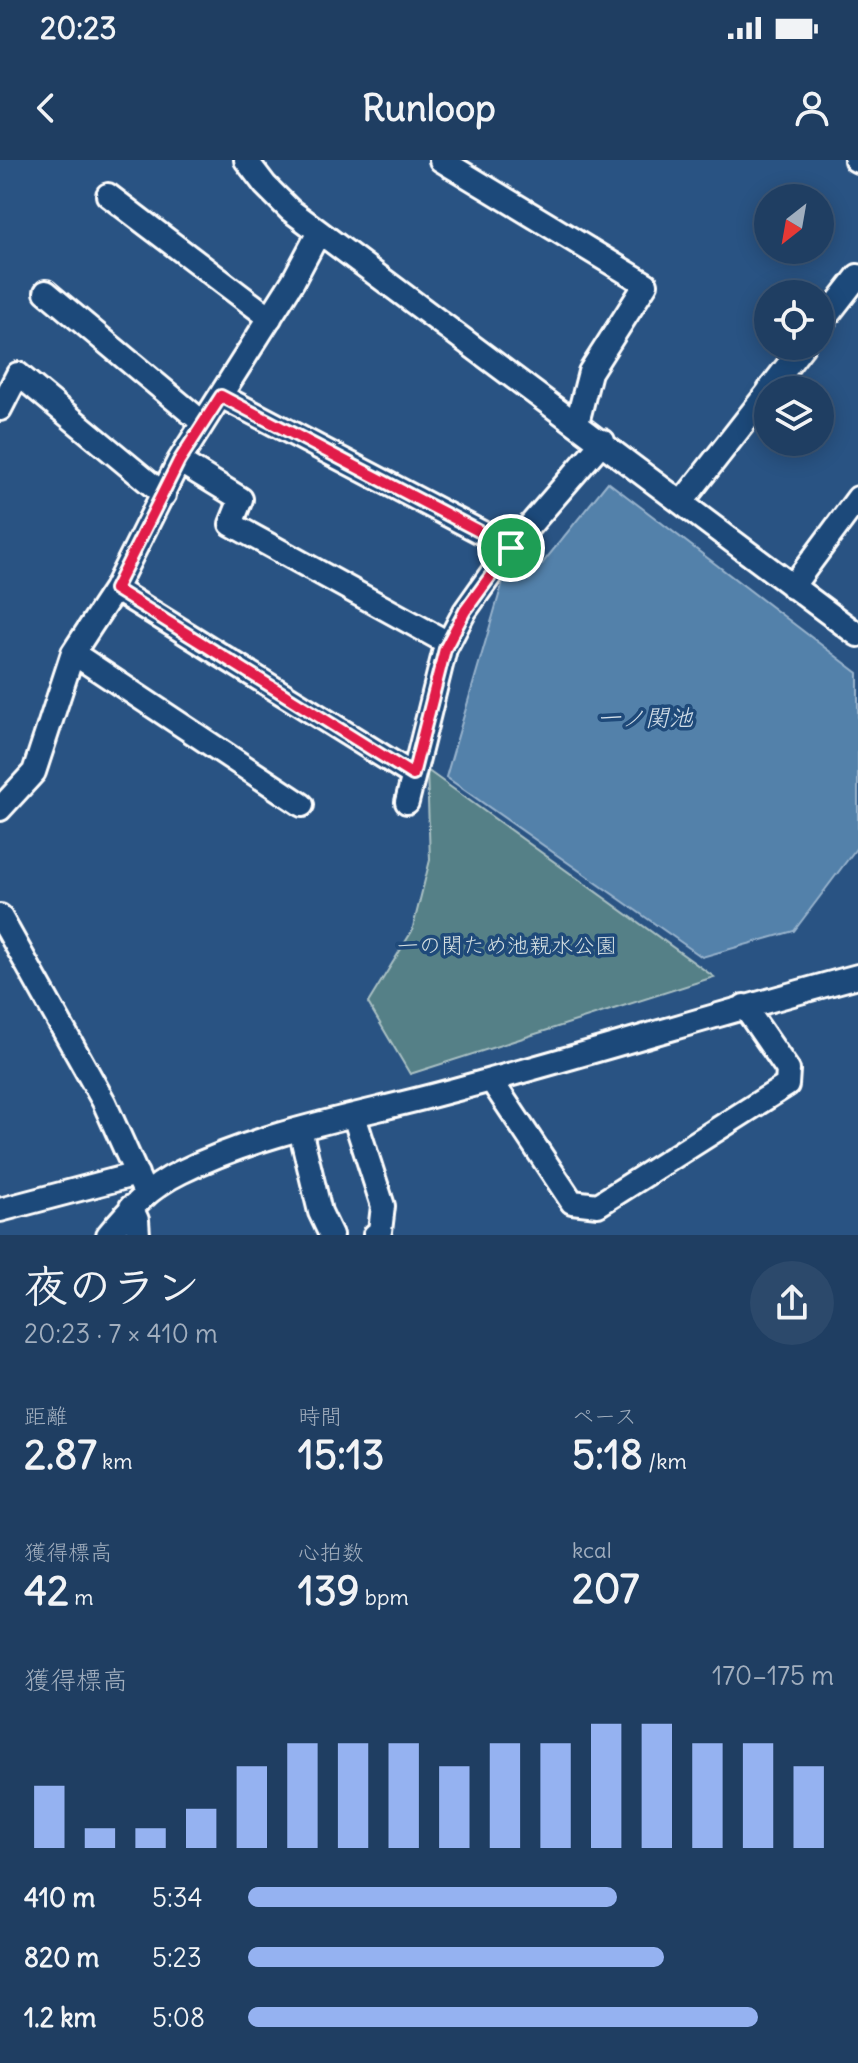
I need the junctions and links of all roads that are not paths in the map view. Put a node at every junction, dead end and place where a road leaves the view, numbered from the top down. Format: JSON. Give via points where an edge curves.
{"nodes":[{"id":1,"x":246,"y":160,"type":"edge"},
{"id":2,"x":441,"y":160,"type":"edge"},
{"id":3,"x":108,"y":195,"type":"dead end"},
{"id":4,"x":319,"y":232,"type":"junction"},
{"id":5,"x":858,"y":276,"type":"edge"},
{"id":6,"x":46,"y":292,"type":"dead end"},
{"id":7,"x":834,"y":307,"type":"edge"},
{"id":8,"x":270,"y":318,"type":"junction"},
{"id":9,"x":792,"y":360,"type":"edge"},
{"id":10,"x":780,"y":376,"type":"edge"},
{"id":11,"x":221,"y":396,"type":"junction"},
{"id":12,"x":0,"y":409,"type":"edge"},
{"id":13,"x":754,"y":410,"type":"edge"},
{"id":14,"x":203,"y":423,"type":"junction"},
{"id":15,"x":577,"y":423,"type":"junction"},
{"id":16,"x":603,"y":441,"type":"junction"},
{"id":17,"x":179,"y":461,"type":"junction"},
{"id":18,"x":164,"y":495,"type":"junction"},
{"id":19,"x":858,"y":498,"type":"edge"},
{"id":20,"x":682,"y":502,"type":"junction"},
{"id":21,"x":511,"y":548,"type":"junction"},
{"id":22,"x":792,"y":587,"type":"junction"},
{"id":23,"x":115,"y":589,"type":"junction"},
{"id":24,"x":858,"y":635,"type":"edge"},
{"id":25,"x":448,"y":643,"type":"junction"},
{"id":26,"x":73,"y":653,"type":"junction"},
{"id":27,"x":413,"y":775,"type":"junction"},
{"id":28,"x":407,"y":802,"type":"dead end"},
{"id":29,"x":302,"y":805,"type":"dead end"},
{"id":30,"x":0,"y":809,"type":"edge"},
{"id":31,"x":4,"y":928,"type":"edge"},
{"id":32,"x":858,"y":976,"type":"edge"},
{"id":33,"x":744,"y":1006,"type":"junction"},
{"id":34,"x":491,"y":1080,"type":"junction"},
{"id":35,"x":354,"y":1116,"type":"junction"},
{"id":36,"x":300,"y":1129,"type":"junction"},
{"id":37,"x":138,"y":1192,"type":"junction"},
{"id":38,"x":0,"y":1210,"type":"edge"},
{"id":39,"x":108,"y":1235,"type":"edge"},
{"id":40,"x":138,"y":1235,"type":"edge"},
{"id":41,"x":331,"y":1235,"type":"edge"},
{"id":42,"x":375,"y":1235,"type":"edge"}],
"edges":[{"from":1,"to":4,"type":"street","via":[[282,202]]},
{"from":2,"to":15,"type":"street","via":[[646,284],[590,372]]},
{"from":3,"to":8,"type":"street"},
{"from":4,"to":8,"type":"street"},
{"from":4,"to":15,"type":"street"},
{"from":5,"to":7,"type":"street"},
{"from":6,"to":14,"type":"street"},
{"from":8,"to":11,"type":"street"},
{"from":9,"to":10,"type":"street"},
{"from":11,"to":14,"type":"street"},
{"from":11,"to":21,"type":"street"},
{"from":12,"to":18,"type":"street","via":[[18,374]]},
{"from":13,"to":20,"type":"street"},
{"from":14,"to":17,"type":"street"},
{"from":15,"to":16,"type":"street"},
{"from":16,"to":20,"type":"street"},
{"from":16,"to":21,"type":"street"},
{"from":17,"to":18,"type":"street"},
{"from":17,"to":25,"type":"street","via":[[241,499],[231,524]]},
{"from":18,"to":23,"type":"street"},
{"from":19,"to":22,"type":"street"},
{"from":20,"to":22,"type":"street"},
{"from":21,"to":25,"type":"street"},
{"from":22,"to":24,"type":"street"},
{"from":23,"to":26,"type":"street"},
{"from":23,"to":27,"type":"street"},
{"from":25,"to":27,"type":"street"},
{"from":26,"to":29,"type":"street"},
{"from":26,"to":30,"type":"street","via":[[34,772]]},
{"from":27,"to":28,"type":"street"},
{"from":31,"to":37,"type":"street","via":[[104,1102]]},
{"from":32,"to":33,"type":"street"},
{"from":33,"to":34,"type":"street"},
{"from":33,"to":34,"type":"street","via":[[788,1070],[787,1085],[598,1205],[572,1202]]},
{"from":34,"to":35,"type":"street"},
{"from":35,"to":36,"type":"street"},
{"from":35,"to":42,"type":"street","via":[[383,1206]]},
{"from":36,"to":37,"type":"street","via":[[205,1161]]},
{"from":36,"to":41,"type":"street","via":[[320,1212]]},
{"from":37,"to":38,"type":"street"},
{"from":37,"to":39,"type":"street"},
{"from":37,"to":40,"type":"street"}]}
